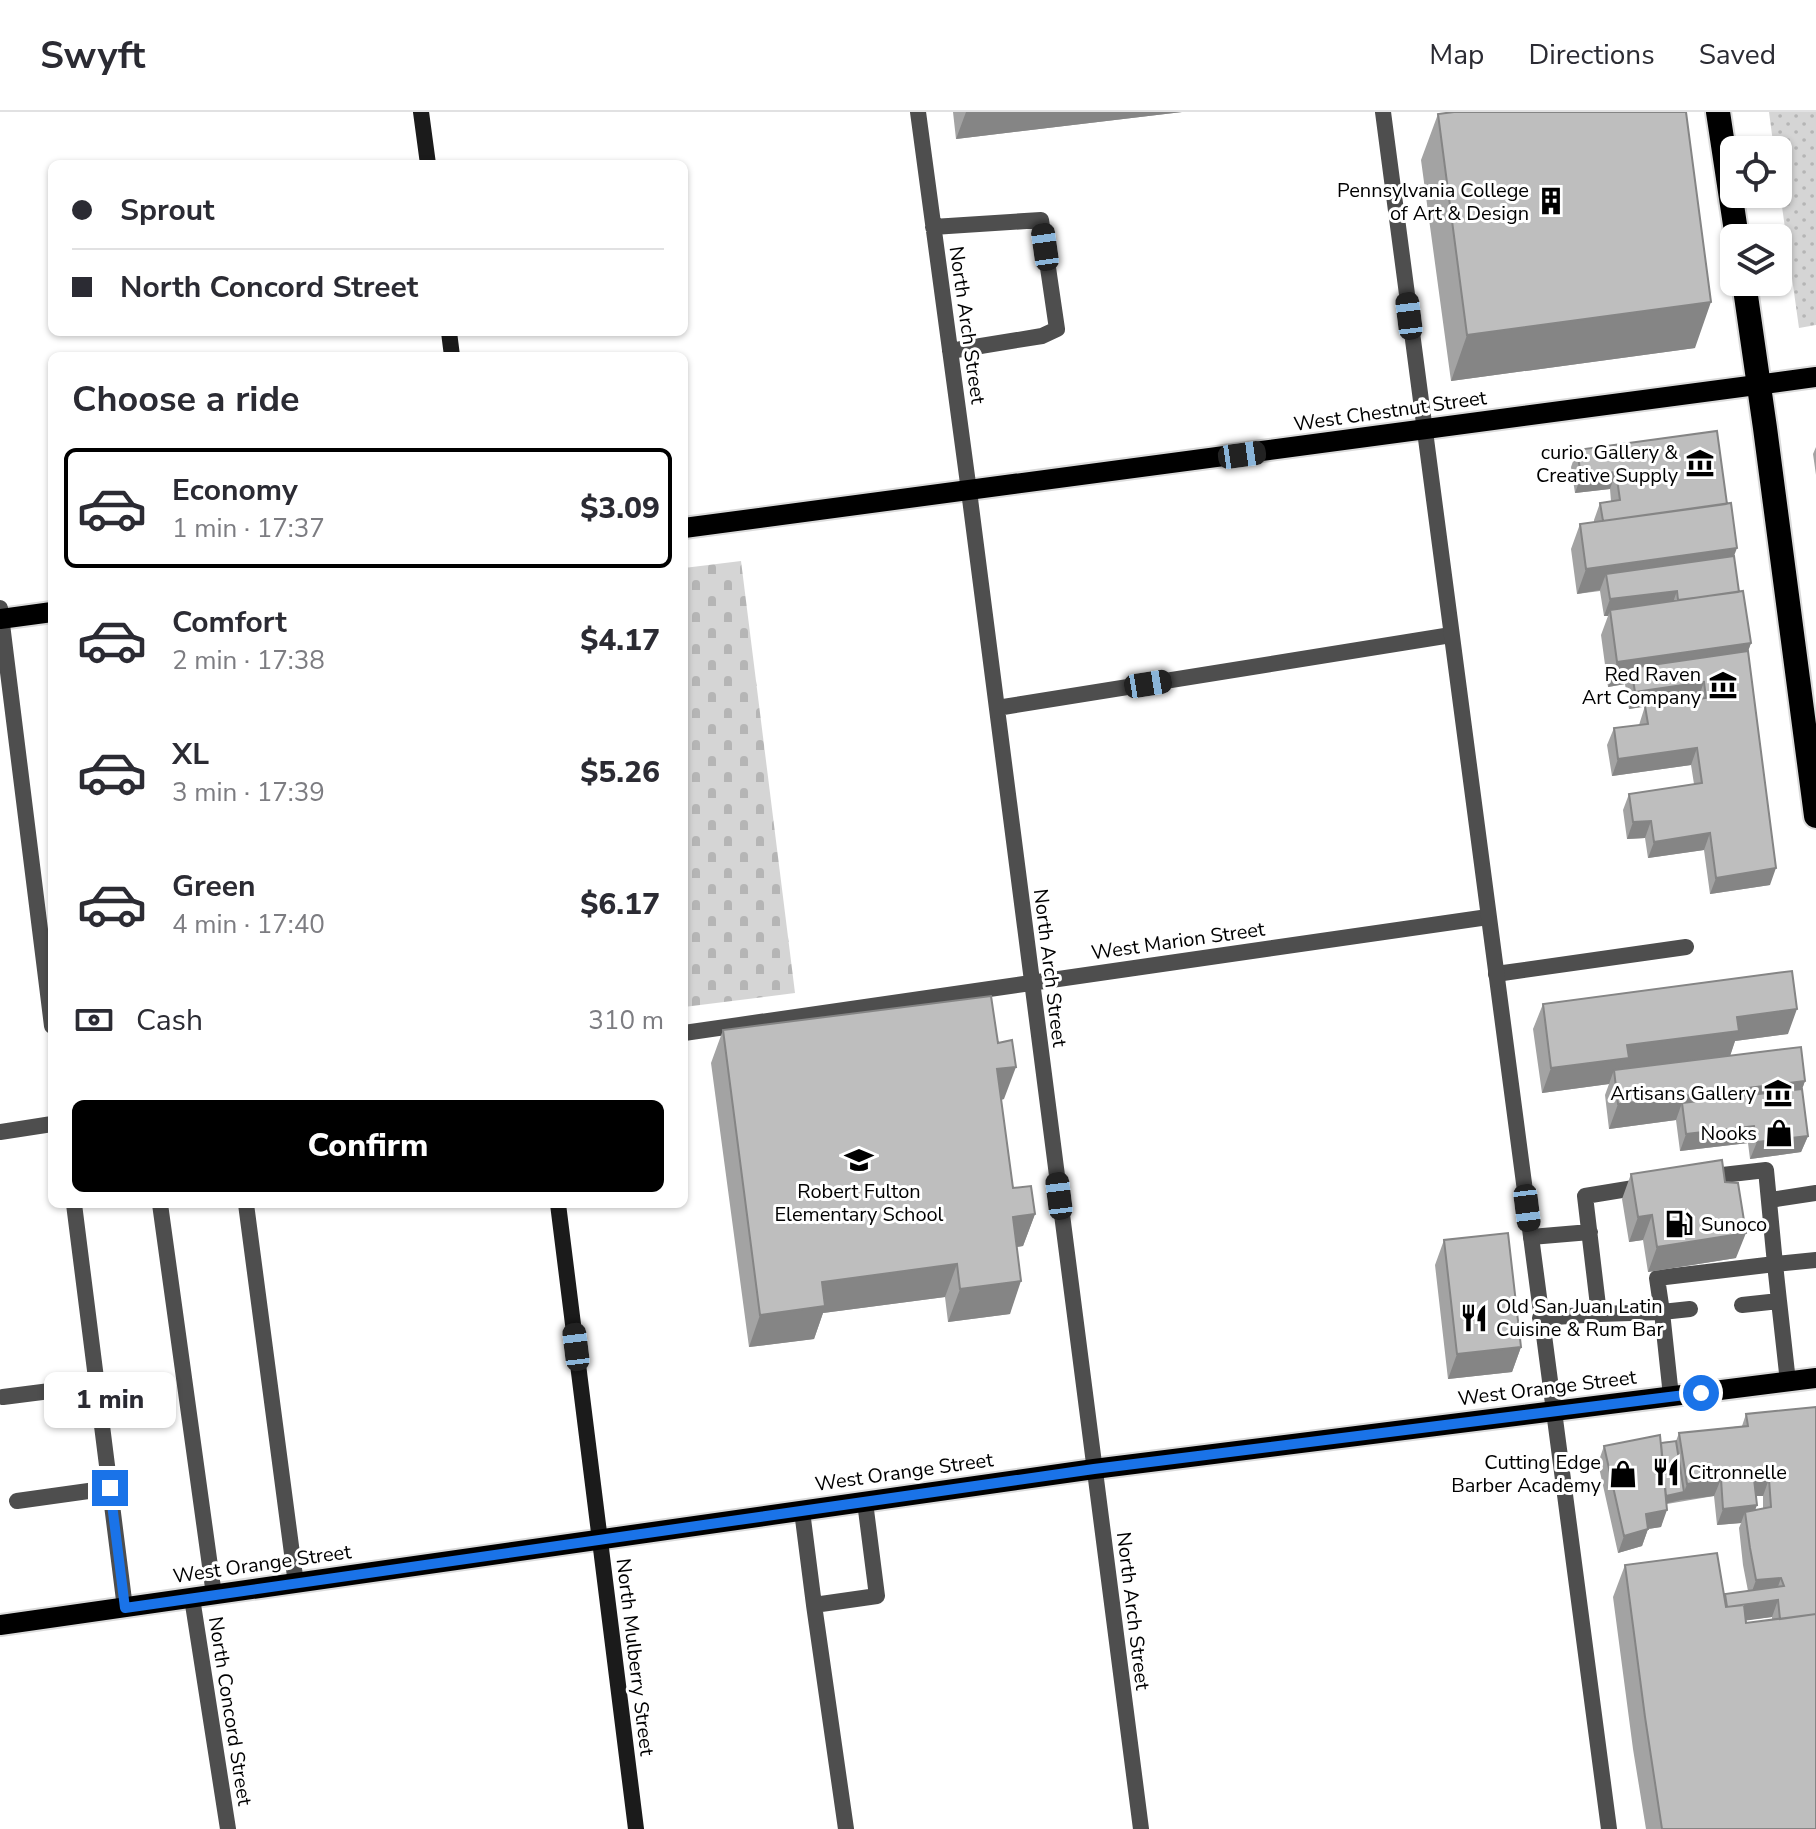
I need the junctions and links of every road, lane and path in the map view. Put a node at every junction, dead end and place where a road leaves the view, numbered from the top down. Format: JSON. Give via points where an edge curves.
{"nodes":[{"id":1,"x":421,"y":112,"type":"edge"},
{"id":2,"x":918,"y":112,"type":"edge"},
{"id":3,"x":1383,"y":112,"type":"edge"},
{"id":4,"x":1718,"y":112,"type":"edge"},
{"id":5,"x":427,"y":160,"type":"edge"},
{"id":6,"x":1735,"y":224,"type":"edge"},
{"id":7,"x":933,"y":227,"type":"junction"},
{"id":8,"x":1746,"y":296,"type":"edge"},
{"id":9,"x":950,"y":351,"type":"junction"},
{"id":10,"x":1816,"y":377,"type":"edge"},
{"id":11,"x":1759,"y":386,"type":"junction"},
{"id":12,"x":1424,"y":431,"type":"junction"},
{"id":13,"x":969,"y":491,"type":"junction"},
{"id":14,"x":688,"y":527,"type":"edge"},
{"id":15,"x":48,"y":612,"type":"edge"},
{"id":16,"x":0,"y":615,"type":"edge"},
{"id":17,"x":1451,"y":635,"type":"junction"},
{"id":18,"x":997,"y":708,"type":"junction"},
{"id":19,"x":1810,"y":728,"type":"edge"},
{"id":20,"x":1816,"y":816,"type":"edge"},
{"id":21,"x":1488,"y":917,"type":"junction"},
{"id":22,"x":1686,"y":947,"type":"dead end"},
{"id":23,"x":1496,"y":974,"type":"junction"},
{"id":24,"x":1032,"y":983,"type":"junction"},
{"id":25,"x":48,"y":994,"type":"edge"},
{"id":26,"x":688,"y":1032,"type":"edge"},
{"id":27,"x":48,"y":1125,"type":"edge"},
{"id":28,"x":0,"y":1132,"type":"edge"},
{"id":29,"x":1816,"y":1193,"type":"edge"},
{"id":30,"x":1770,"y":1200,"type":"junction"},
{"id":31,"x":75,"y":1208,"type":"edge"},
{"id":32,"x":161,"y":1208,"type":"edge"},
{"id":33,"x":247,"y":1208,"type":"edge"},
{"id":34,"x":558,"y":1208,"type":"edge"},
{"id":35,"x":1590,"y":1232,"type":"junction"},
{"id":36,"x":1531,"y":1237,"type":"junction"},
{"id":37,"x":1816,"y":1260,"type":"edge"},
{"id":38,"x":1775,"y":1264,"type":"junction"},
{"id":39,"x":1779,"y":1301,"type":"junction"},
{"id":40,"x":1742,"y":1305,"type":"dead end"},
{"id":41,"x":1690,"y":1309,"type":"dead end"},
{"id":42,"x":1662,"y":1312,"type":"junction"},
{"id":43,"x":1599,"y":1314,"type":"junction"},
{"id":44,"x":1540,"y":1318,"type":"junction"},
{"id":45,"x":1816,"y":1378,"type":"edge"},
{"id":46,"x":1788,"y":1382,"type":"junction"},
{"id":47,"x":97,"y":1385,"type":"junction"},
{"id":48,"x":1671,"y":1396,"type":"junction"},
{"id":49,"x":3,"y":1397,"type":"dead end"},
{"id":50,"x":1553,"y":1412,"type":"junction"},
{"id":51,"x":1094,"y":1469,"type":"junction"},
{"id":52,"x":110,"y":1488,"type":"junction"},
{"id":53,"x":17,"y":1501,"type":"dead end"},
{"id":54,"x":865,"y":1502,"type":"junction"},
{"id":55,"x":802,"y":1511,"type":"junction"},
{"id":56,"x":600,"y":1540,"type":"junction"},
{"id":57,"x":296,"y":1584,"type":"junction"},
{"id":58,"x":214,"y":1595,"type":"junction"},
{"id":59,"x":192,"y":1598,"type":"junction"},
{"id":60,"x":814,"y":1605,"type":"junction"},
{"id":61,"x":125,"y":1608,"type":"junction"},
{"id":62,"x":0,"y":1625,"type":"edge"},
{"id":63,"x":228,"y":1829,"type":"edge"},
{"id":64,"x":636,"y":1829,"type":"edge"},
{"id":65,"x":846,"y":1829,"type":"edge"},
{"id":66,"x":1141,"y":1829,"type":"edge"},
{"id":67,"x":1609,"y":1829,"type":"edge"}],
"edges":[{"from":1,"to":5,"type":"street"},
{"from":2,"to":7,"type":"street","name":"North Arch Street"},
{"from":3,"to":12,"type":"street"},
{"from":4,"to":6,"type":"highway"},
{"from":7,"to":9,"type":"street","name":"North Arch Street"},
{"from":7,"to":9,"type":"street","via":[[1041,220],[1057,329]]},
{"from":8,"to":11,"type":"highway"},
{"from":9,"to":13,"type":"street","name":"North Arch Street"},
{"from":10,"to":11,"type":"main road","name":"West Chestnut Street"},
{"from":11,"to":12,"type":"main road","name":"West Chestnut Street"},
{"from":11,"to":19,"type":"highway"},
{"from":12,"to":13,"type":"main road","name":"West Chestnut Street"},
{"from":12,"to":17,"type":"street"},
{"from":13,"to":14,"type":"main road","name":"West Chestnut Street"},
{"from":13,"to":18,"type":"street","name":"North Arch Street"},
{"from":15,"to":16,"type":"main road"},
{"from":16,"to":25,"type":"street"},
{"from":17,"to":18,"type":"street"},
{"from":17,"to":21,"type":"street"},
{"from":18,"to":24,"type":"street","name":"North Arch Street"},
{"from":19,"to":20,"type":"highway"},
{"from":21,"to":23,"type":"street"},
{"from":21,"to":24,"type":"street","name":"West Marion Street"},
{"from":22,"to":23,"type":"street"},
{"from":23,"to":36,"type":"street"},
{"from":24,"to":26,"type":"street","name":"West Marion Street"},
{"from":24,"to":51,"type":"street","name":"North Arch Street"},
{"from":27,"to":28,"type":"street"},
{"from":29,"to":30,"type":"street"},
{"from":30,"to":35,"type":"street","via":[[1766,1170],[1585,1196]]},
{"from":30,"to":38,"type":"street"},
{"from":31,"to":47,"type":"street"},
{"from":32,"to":58,"type":"street"},
{"from":33,"to":57,"type":"street"},
{"from":34,"to":56,"type":"street","name":"North Mulberry Street"},
{"from":35,"to":36,"type":"street"},
{"from":35,"to":43,"type":"street"},
{"from":36,"to":44,"type":"street"},
{"from":37,"to":38,"type":"street"},
{"from":38,"to":39,"type":"street"},
{"from":38,"to":42,"type":"street","via":[[1657,1278]]},
{"from":39,"to":40,"type":"street"},
{"from":39,"to":46,"type":"street"},
{"from":41,"to":42,"type":"street"},
{"from":42,"to":43,"type":"street"},
{"from":42,"to":48,"type":"street"},
{"from":43,"to":44,"type":"street"},
{"from":44,"to":50,"type":"street"},
{"from":45,"to":46,"type":"main road","name":"West Orange Street"},
{"from":46,"to":48,"type":"main road","name":"West Orange Street"},
{"from":47,"to":49,"type":"street"},
{"from":47,"to":52,"type":"street"},
{"from":48,"to":50,"type":"main road","name":"West Orange Street"},
{"from":50,"to":51,"type":"main road","name":"West Orange Street"},
{"from":50,"to":67,"type":"street"},
{"from":51,"to":54,"type":"main road","name":"West Orange Street"},
{"from":51,"to":66,"type":"street","name":"North Arch Street"},
{"from":52,"to":53,"type":"street"},
{"from":52,"to":61,"type":"street"},
{"from":54,"to":55,"type":"main road","name":"West Orange Street"},
{"from":54,"to":60,"type":"street","via":[[877,1596]]},
{"from":55,"to":56,"type":"main road","name":"West Orange Street"},
{"from":55,"to":60,"type":"street"},
{"from":56,"to":57,"type":"main road","name":"West Orange Street"},
{"from":56,"to":64,"type":"street","name":"North Mulberry Street"},
{"from":57,"to":58,"type":"main road","name":"West Orange Street"},
{"from":58,"to":59,"type":"main road","name":"West Orange Street"},
{"from":59,"to":61,"type":"main road","name":"West Orange Street"},
{"from":59,"to":63,"type":"street","name":"North Concord Street"},
{"from":60,"to":65,"type":"street"},
{"from":61,"to":62,"type":"main road","name":"West Orange Street"}]}
